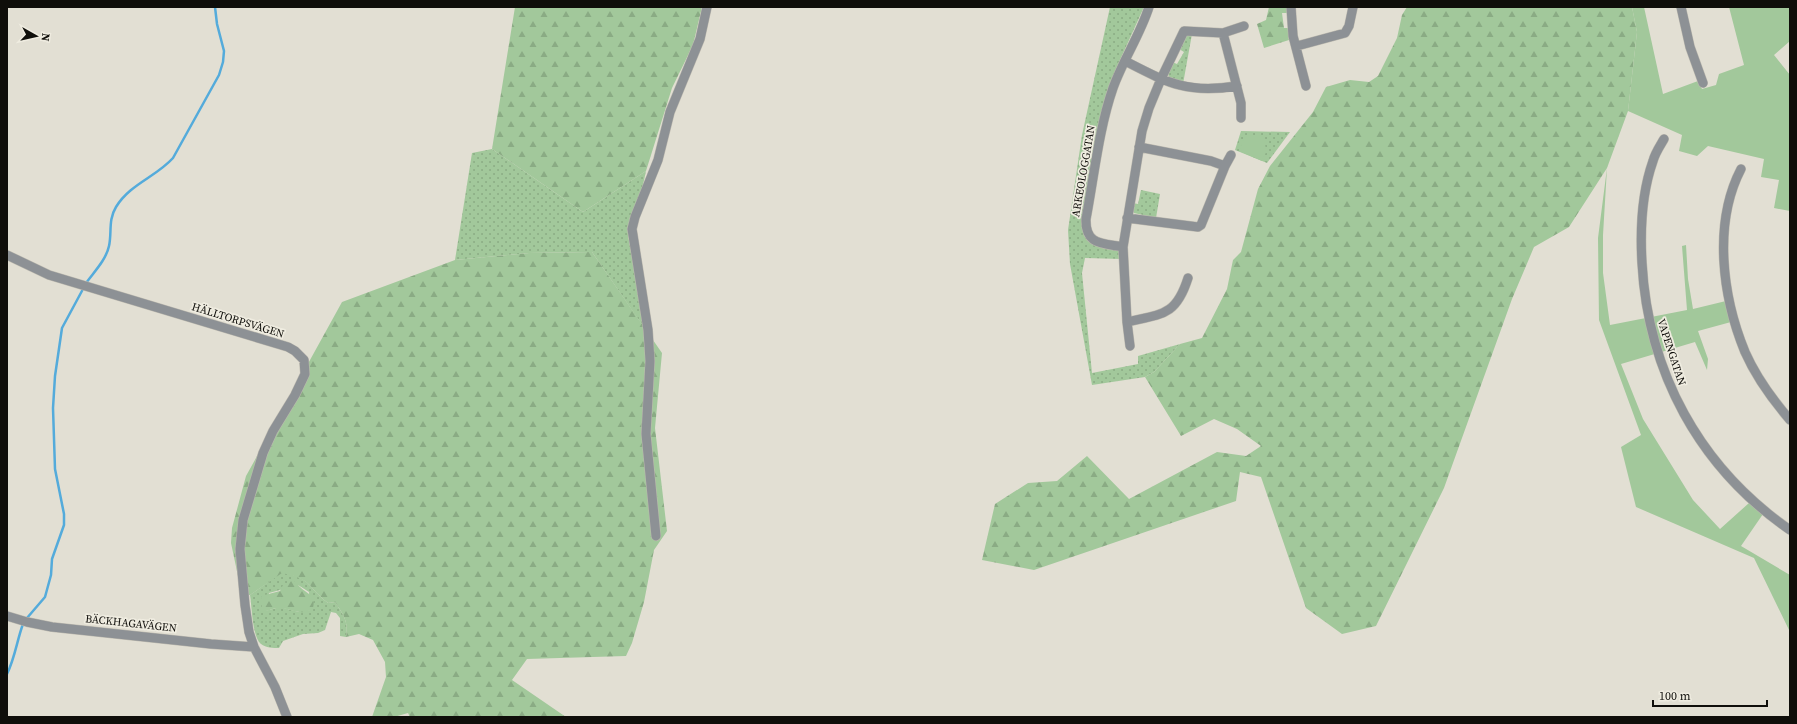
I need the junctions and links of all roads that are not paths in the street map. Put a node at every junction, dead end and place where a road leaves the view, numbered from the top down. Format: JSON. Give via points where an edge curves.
{"nodes":[{"id":1,"x":707,"y":7,"type":"edge"},
{"id":2,"x":1149,"y":7,"type":"edge"},
{"id":3,"x":1291,"y":7,"type":"edge"},
{"id":4,"x":1353,"y":7,"type":"edge"},
{"id":5,"x":1681,"y":7,"type":"edge"},
{"id":6,"x":1244,"y":26,"type":"dead end"},
{"id":7,"x":1223,"y":33,"type":"junction"},
{"id":8,"x":1297,"y":46,"type":"junction"},
{"id":9,"x":1125,"y":61,"type":"junction"},
{"id":10,"x":1161,"y":79,"type":"junction"},
{"id":11,"x":1703,"y":83,"type":"dead end"},
{"id":12,"x":1237,"y":86,"type":"junction"},
{"id":13,"x":1306,"y":86,"type":"dead end"},
{"id":14,"x":1241,"y":118,"type":"dead end"},
{"id":15,"x":1664,"y":139,"type":"dead end"},
{"id":16,"x":1140,"y":147,"type":"junction"},
{"id":17,"x":1230,"y":155,"type":"dead end"},
{"id":18,"x":1225,"y":166,"type":"junction"},
{"id":19,"x":1741,"y":168,"type":"dead end"},
{"id":20,"x":1127,"y":218,"type":"junction"},
{"id":21,"x":1123,"y":246,"type":"junction"},
{"id":22,"x":7,"y":255,"type":"edge"},
{"id":23,"x":1188,"y":278,"type":"dead end"},
{"id":24,"x":1127,"y":322,"type":"junction"},
{"id":25,"x":1130,"y":346,"type":"dead end"},
{"id":26,"x":1790,"y":420,"type":"edge"},
{"id":27,"x":1790,"y":530,"type":"edge"},
{"id":28,"x":656,"y":536,"type":"dead end"},
{"id":29,"x":7,"y":616,"type":"edge"},
{"id":30,"x":254,"y":647,"type":"junction"},
{"id":31,"x":286,"y":717,"type":"edge"}],
"edges":[{"from":1,"to":28,"type":"street","via":[[700,39],[670,112],[658,160],[632,229],[648,330],[650,361],[646,413],[647,448]]},
{"from":2,"to":9,"type":"street","name":"ARKEOLOGGATAN"},
{"from":3,"to":8,"type":"street","via":[[1291,25]]},
{"from":4,"to":8,"type":"street","via":[[1350,26],[1345,33]]},
{"from":5,"to":11,"type":"street","via":[[1690,47]]},
{"from":6,"to":7,"type":"street"},
{"from":7,"to":10,"type":"street","via":[[1184,31]]},
{"from":7,"to":12,"type":"street"},
{"from":8,"to":13,"type":"street"},
{"from":9,"to":10,"type":"street"},
{"from":9,"to":21,"type":"street","name":"ARKEOLOGGATAN","via":[[1106,112],[1086,227],[1087,234],[1094,240]]},
{"from":10,"to":12,"type":"street","via":[[1197,89]]},
{"from":10,"to":16,"type":"street","via":[[1149,108]]},
{"from":12,"to":14,"type":"street"},
{"from":15,"to":27,"type":"street","name":"VAPENGATAN","via":[[1653,160],[1648,182],[1641,246],[1648,318],[1657,354],[1678,404],[1692,429],[1752,501]]},
{"from":16,"to":18,"type":"street"},
{"from":16,"to":20,"type":"street"},
{"from":17,"to":18,"type":"street"},
{"from":18,"to":20,"type":"street","via":[[1202,225],[1198,227]]},
{"from":19,"to":26,"type":"street","via":[[1732,186],[1726,226],[1724,252],[1730,300],[1736,328],[1746,353],[1769,394]]},
{"from":20,"to":21,"type":"street"},
{"from":21,"to":24,"type":"street"},
{"from":22,"to":30,"type":"street","name":"HÄLLTORPSVÄGEN","via":[[49,275],[288,347],[304,360],[305,374],[272,431],[263,453],[242,527],[240,549],[245,606]]},
{"from":23,"to":24,"type":"street","via":[[1180,298],[1172,308],[1162,314]]},
{"from":24,"to":25,"type":"street"},
{"from":29,"to":30,"type":"street","name":"BÄCKHAGAVÄGEN","via":[[52,627]]},
{"from":30,"to":31,"type":"street","name":"HÄLLTORPSVÄGEN","via":[[275,687]]}]}
